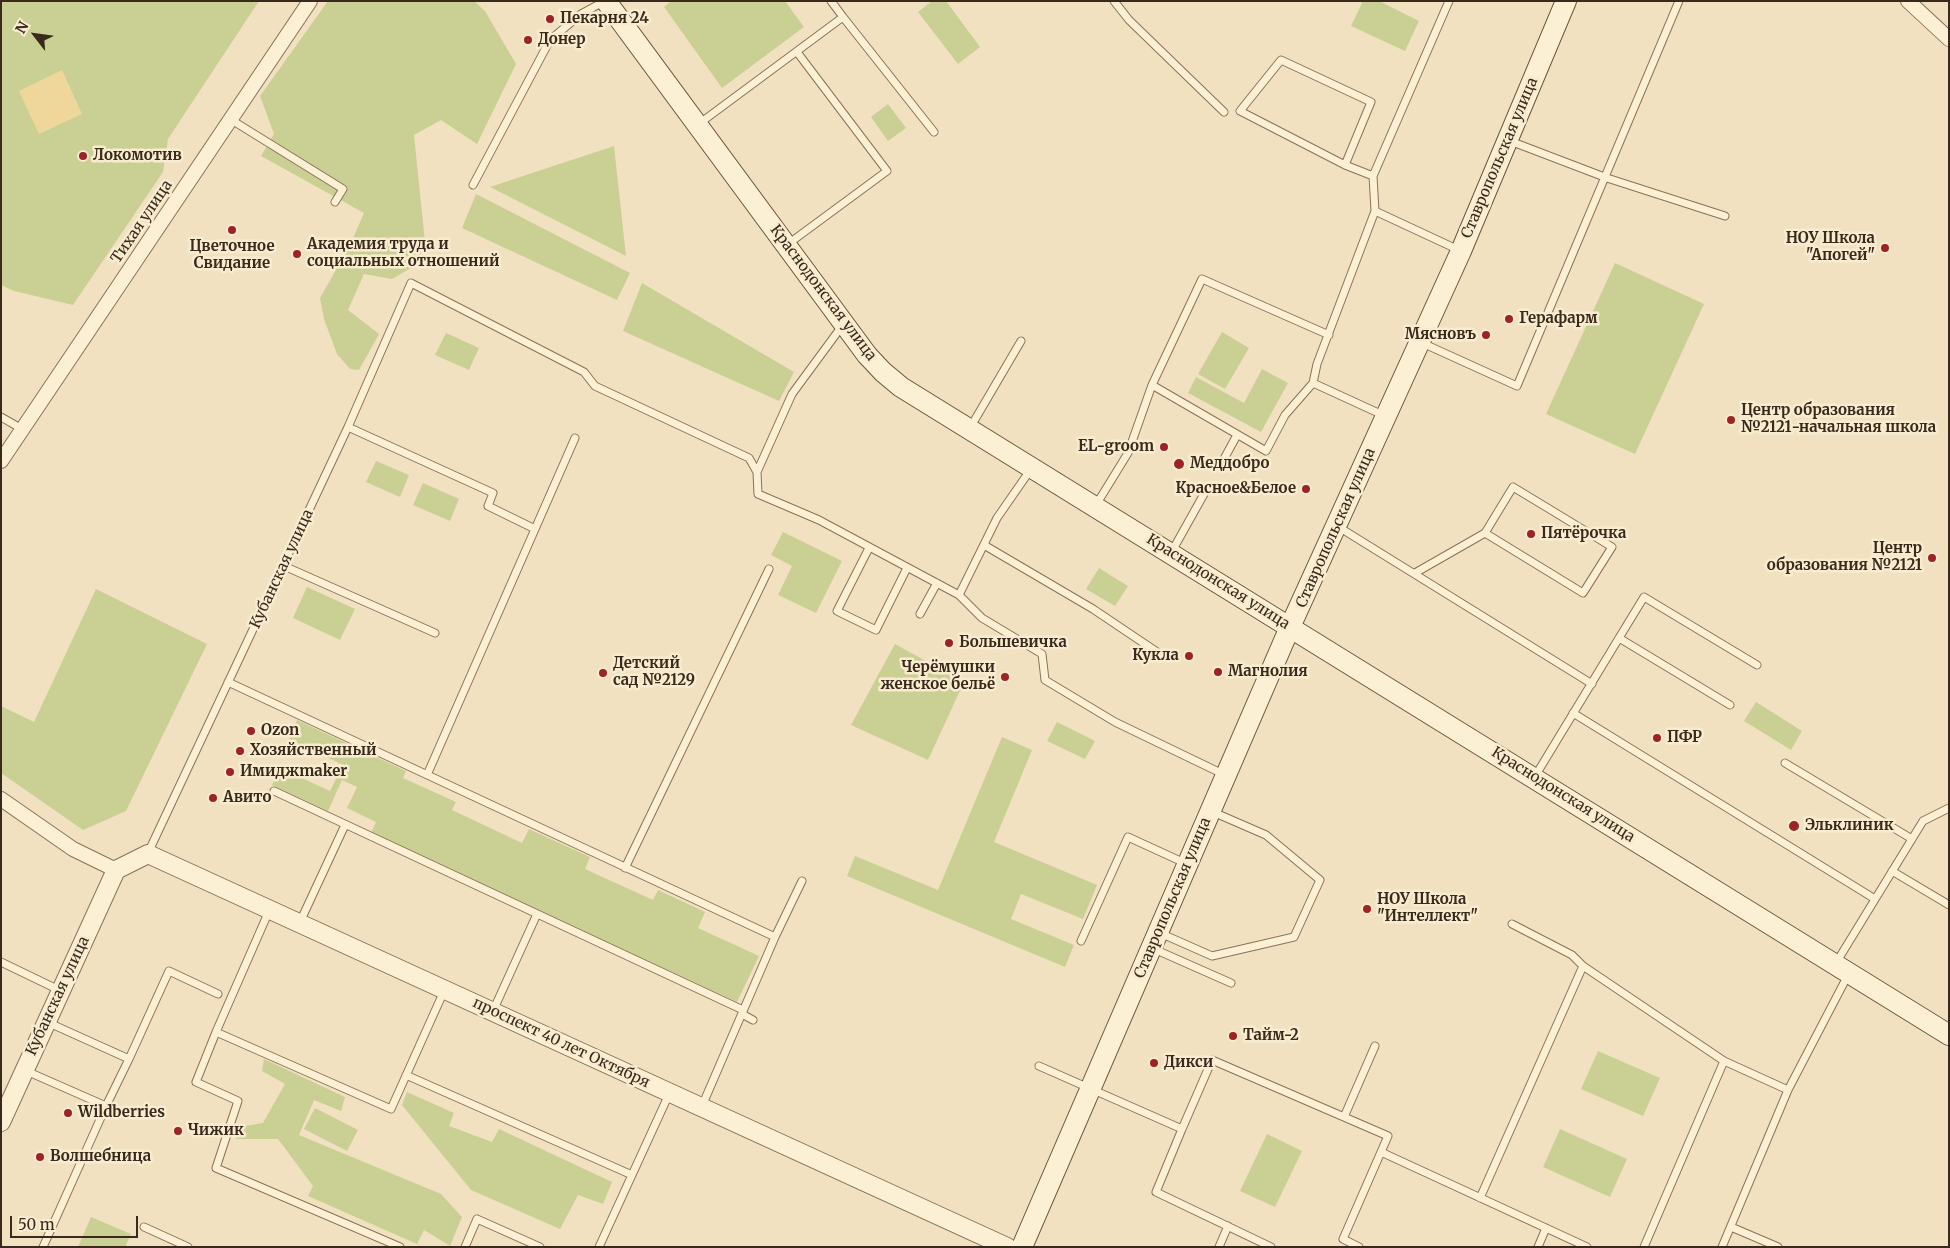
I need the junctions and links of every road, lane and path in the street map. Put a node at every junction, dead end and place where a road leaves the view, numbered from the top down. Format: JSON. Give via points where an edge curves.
{"nodes":[{"id":1,"x":310,"y":1,"type":"edge"},
{"id":2,"x":606,"y":1,"type":"edge"},
{"id":3,"x":831,"y":1,"type":"edge"},
{"id":4,"x":1114,"y":1,"type":"edge"},
{"id":5,"x":1449,"y":1,"type":"edge"},
{"id":6,"x":1566,"y":1,"type":"edge"},
{"id":7,"x":1680,"y":1,"type":"edge"},
{"id":8,"x":1908,"y":1,"type":"edge"},
{"id":9,"x":843,"y":17,"type":"junction"},
{"id":10,"x":1949,"y":39,"type":"edge"},
{"id":11,"x":797,"y":52,"type":"junction"},
{"id":12,"x":1224,"y":112,"type":"dead end"},
{"id":13,"x":230,"y":119,"type":"junction"},
{"id":14,"x":697,"y":125,"type":"junction"},
{"id":15,"x":934,"y":132,"type":"dead end"},
{"id":16,"x":1507,"y":140,"type":"junction"},
{"id":17,"x":1345,"y":165,"type":"junction"},
{"id":18,"x":1373,"y":176,"type":"junction"},
{"id":19,"x":1607,"y":178,"type":"junction"},
{"id":20,"x":473,"y":185,"type":"dead end"},
{"id":21,"x":335,"y":202,"type":"dead end"},
{"id":22,"x":1375,"y":211,"type":"junction"},
{"id":23,"x":1725,"y":216,"type":"dead end"},
{"id":24,"x":787,"y":245,"type":"junction"},
{"id":25,"x":1461,"y":251,"type":"junction"},
{"id":26,"x":844,"y":324,"type":"junction"},
{"id":27,"x":1329,"y":335,"type":"junction"},
{"id":28,"x":1021,"y":341,"type":"dead end"},
{"id":29,"x":1420,"y":342,"type":"junction"},
{"id":30,"x":1312,"y":383,"type":"junction"},
{"id":31,"x":1152,"y":385,"type":"junction"},
{"id":32,"x":1387,"y":416,"type":"junction"},
{"id":33,"x":1,"y":418,"type":"edge"},
{"id":34,"x":348,"y":427,"type":"junction"},
{"id":35,"x":22,"y":429,"type":"junction"},
{"id":36,"x":970,"y":429,"type":"junction"},
{"id":37,"x":1237,"y":434,"type":"junction"},
{"id":38,"x":575,"y":438,"type":"dead end"},
{"id":39,"x":1224,"y":457,"type":"dead end"},
{"id":40,"x":1,"y":461,"type":"edge"},
{"id":41,"x":1033,"y":467,"type":"junction"},
{"id":42,"x":756,"y":472,"type":"junction"},
{"id":43,"x":1204,"y":494,"type":"dead end"},
{"id":44,"x":1096,"y":505,"type":"junction"},
{"id":45,"x":1337,"y":526,"type":"junction"},
{"id":46,"x":536,"y":529,"type":"junction"},
{"id":47,"x":1485,"y":533,"type":"junction"},
{"id":48,"x":984,"y":545,"type":"junction"},
{"id":49,"x":869,"y":548,"type":"junction"},
{"id":50,"x":1171,"y":553,"type":"junction"},
{"id":51,"x":284,"y":566,"type":"junction"},
{"id":52,"x":907,"y":568,"type":"junction"},
{"id":53,"x":769,"y":569,"type":"dead end"},
{"id":54,"x":1415,"y":573,"type":"junction"},
{"id":55,"x":936,"y":583,"type":"junction"},
{"id":56,"x":959,"y":595,"type":"junction"},
{"id":57,"x":920,"y":614,"type":"dead end"},
{"id":58,"x":1290,"y":627,"type":"junction"},
{"id":59,"x":435,"y":633,"type":"dead end"},
{"id":60,"x":1619,"y":638,"type":"junction"},
{"id":61,"x":1157,"y":652,"type":"dead end"},
{"id":62,"x":1757,"y":665,"type":"dead end"},
{"id":63,"x":228,"y":682,"type":"junction"},
{"id":64,"x":1592,"y":684,"type":"junction"},
{"id":65,"x":1730,"y":705,"type":"dead end"},
{"id":66,"x":1573,"y":713,"type":"junction"},
{"id":67,"x":1785,"y":763,"type":"dead end"},
{"id":68,"x":427,"y":775,"type":"junction"},
{"id":69,"x":1226,"y":775,"type":"junction"},
{"id":70,"x":1534,"y":778,"type":"junction"},
{"id":71,"x":274,"y":791,"type":"dead end"},
{"id":72,"x":1,"y":799,"type":"edge"},
{"id":73,"x":1949,"y":808,"type":"edge"},
{"id":74,"x":1210,"y":811,"type":"junction"},
{"id":75,"x":345,"y":825,"type":"junction"},
{"id":76,"x":1912,"y":839,"type":"junction"},
{"id":77,"x":148,"y":854,"type":"junction"},
{"id":78,"x":1188,"y":864,"type":"junction"},
{"id":79,"x":625,"y":868,"type":"junction"},
{"id":80,"x":116,"y":870,"type":"junction"},
{"id":81,"x":1892,"y":871,"type":"junction"},
{"id":82,"x":802,"y":881,"type":"dead end"},
{"id":83,"x":1875,"y":899,"type":"junction"},
{"id":84,"x":1949,"y":905,"type":"edge"},
{"id":85,"x":270,"y":910,"type":"junction"},
{"id":86,"x":537,"y":914,"type":"junction"},
{"id":87,"x":300,"y":923,"type":"junction"},
{"id":88,"x":1512,"y":924,"type":"dead end"},
{"id":89,"x":775,"y":938,"type":"junction"},
{"id":90,"x":1155,"y":940,"type":"junction"},
{"id":91,"x":1081,"y":941,"type":"dead end"},
{"id":92,"x":1,"y":962,"type":"edge"},
{"id":93,"x":1583,"y":966,"type":"junction"},
{"id":94,"x":1843,"y":967,"type":"junction"},
{"id":95,"x":1231,"y":983,"type":"dead end"},
{"id":96,"x":445,"y":989,"type":"junction"},
{"id":97,"x":61,"y":991,"type":"junction"},
{"id":98,"x":218,"y":994,"type":"dead end"},
{"id":99,"x":493,"y":1011,"type":"junction"},
{"id":100,"x":742,"y":1012,"type":"junction"},
{"id":101,"x":753,"y":1020,"type":"dead end"},
{"id":102,"x":46,"y":1022,"type":"junction"},
{"id":103,"x":216,"y":1032,"type":"junction"},
{"id":104,"x":1949,"y":1034,"type":"edge"},
{"id":105,"x":1375,"y":1046,"type":"dead end"},
{"id":106,"x":129,"y":1059,"type":"junction"},
{"id":107,"x":1724,"y":1061,"type":"junction"},
{"id":108,"x":1039,"y":1066,"type":"dead end"},
{"id":109,"x":24,"y":1070,"type":"junction"},
{"id":110,"x":406,"y":1075,"type":"junction"},
{"id":111,"x":1090,"y":1089,"type":"junction"},
{"id":112,"x":1788,"y":1090,"type":"junction"},
{"id":113,"x":670,"y":1092,"type":"junction"},
{"id":114,"x":106,"y":1106,"type":"junction"},
{"id":115,"x":702,"y":1107,"type":"junction"},
{"id":116,"x":1344,"y":1117,"type":"junction"},
{"id":117,"x":1,"y":1122,"type":"edge"},
{"id":118,"x":1182,"y":1129,"type":"junction"},
{"id":119,"x":1381,"y":1152,"type":"junction"},
{"id":120,"x":632,"y":1175,"type":"junction"},
{"id":121,"x":1480,"y":1198,"type":"junction"},
{"id":122,"x":144,"y":1226,"type":"dead end"},
{"id":123,"x":1228,"y":1226,"type":"junction"},
{"id":124,"x":1546,"y":1228,"type":"junction"},
{"id":125,"x":1731,"y":1228,"type":"junction"},
{"id":126,"x":43,"y":1247,"type":"edge"},
{"id":127,"x":188,"y":1247,"type":"edge"},
{"id":128,"x":400,"y":1247,"type":"edge"},
{"id":129,"x":465,"y":1247,"type":"edge"},
{"id":130,"x":540,"y":1247,"type":"edge"},
{"id":131,"x":599,"y":1247,"type":"edge"},
{"id":132,"x":1007,"y":1247,"type":"edge"},
{"id":133,"x":1022,"y":1247,"type":"edge"},
{"id":134,"x":1219,"y":1247,"type":"edge"},
{"id":135,"x":1271,"y":1247,"type":"edge"},
{"id":136,"x":1359,"y":1247,"type":"edge"},
{"id":137,"x":1538,"y":1247,"type":"edge"},
{"id":138,"x":1587,"y":1247,"type":"edge"},
{"id":139,"x":1644,"y":1247,"type":"edge"},
{"id":140,"x":1722,"y":1247,"type":"edge"},
{"id":141,"x":1778,"y":1247,"type":"edge"}],
"edges":[{"from":1,"to":13,"type":"street","name":"Тихая улица"},
{"from":2,"to":14,"type":"main road","name":"Краснодонская улица"},
{"from":2,"to":20,"type":"lane","via":[[581,14],[550,40]]},
{"from":3,"to":9,"type":"lane"},
{"from":4,"to":12,"type":"lane","via":[[1129,20]]},
{"from":5,"to":18,"type":"lane"},
{"from":6,"to":16,"type":"main road","name":"Ставропольская улица"},
{"from":7,"to":19,"type":"lane"},
{"from":8,"to":10,"type":"street"},
{"from":9,"to":11,"type":"lane"},
{"from":9,"to":15,"type":"lane"},
{"from":11,"to":14,"type":"lane"},
{"from":11,"to":24,"type":"lane","via":[[887,171]]},
{"from":13,"to":21,"type":"lane","via":[[343,189]]},
{"from":13,"to":35,"type":"street","name":"Тихая улица"},
{"from":14,"to":24,"type":"main road","name":"Краснодонская улица"},
{"from":16,"to":19,"type":"lane"},
{"from":16,"to":25,"type":"main road","name":"Ставропольская улица"},
{"from":17,"to":17,"type":"lane","via":[[1371,102],[1281,60],[1240,111]]},
{"from":17,"to":18,"type":"lane"},
{"from":18,"to":22,"type":"lane"},
{"from":19,"to":23,"type":"lane"},
{"from":19,"to":29,"type":"lane","via":[[1517,386]]},
{"from":22,"to":25,"type":"lane"},
{"from":22,"to":27,"type":"lane"},
{"from":24,"to":26,"type":"main road","name":"Краснодонская улица"},
{"from":25,"to":29,"type":"main road","name":"Ставропольская улица"},
{"from":26,"to":36,"type":"main road","name":"Краснодонская улица","via":[[883,372],[901,387]]},
{"from":26,"to":42,"type":"lane","via":[[792,394]]},
{"from":27,"to":30,"type":"lane"},
{"from":27,"to":31,"type":"lane","via":[[1202,279]]},
{"from":28,"to":36,"type":"lane"},
{"from":29,"to":32,"type":"main road","name":"Ставропольская улица"},
{"from":30,"to":32,"type":"lane"},
{"from":30,"to":37,"type":"lane","via":[[1284,415],[1266,451]]},
{"from":31,"to":37,"type":"lane"},
{"from":31,"to":44,"type":"lane","via":[[1128,453]]},
{"from":32,"to":45,"type":"main road","name":"Ставропольская улица"},
{"from":33,"to":35,"type":"lane"},
{"from":34,"to":42,"type":"lane","name":"Кубанская улица","via":[[411,283],[584,372],[595,386],[749,458]]},
{"from":34,"to":46,"type":"lane","via":[[493,493],[488,506]]},
{"from":34,"to":51,"type":"lane","name":"Кубанская улица"},
{"from":35,"to":40,"type":"street","name":"Тихая улица"},
{"from":36,"to":41,"type":"main road","name":"Краснодонская улица"},
{"from":37,"to":39,"type":"lane"},
{"from":38,"to":46,"type":"lane"},
{"from":41,"to":44,"type":"main road","name":"Краснодонская улица"},
{"from":41,"to":48,"type":"lane","via":[[997,518]]},
{"from":42,"to":49,"type":"lane","via":[[758,494],[819,520]]},
{"from":43,"to":50,"type":"lane"},
{"from":44,"to":50,"type":"main road","name":"Краснодонская улица"},
{"from":45,"to":54,"type":"lane"},
{"from":45,"to":58,"type":"main road","name":"Ставропольская улица"},
{"from":46,"to":68,"type":"lane"},
{"from":47,"to":47,"type":"lane","via":[[1514,487],[1612,547],[1583,593]]},
{"from":47,"to":54,"type":"lane"},
{"from":48,"to":56,"type":"lane"},
{"from":48,"to":61,"type":"lane","via":[[1093,609]]},
{"from":49,"to":52,"type":"lane"},
{"from":49,"to":52,"type":"lane","via":[[837,611],[876,630]]},
{"from":50,"to":58,"type":"main road","name":"Краснодонская улица"},
{"from":51,"to":59,"type":"lane"},
{"from":51,"to":63,"type":"lane","name":"Кубанская улица"},
{"from":52,"to":55,"type":"lane"},
{"from":53,"to":79,"type":"lane"},
{"from":54,"to":64,"type":"lane"},
{"from":55,"to":56,"type":"lane"},
{"from":55,"to":57,"type":"lane"},
{"from":56,"to":69,"type":"lane","via":[[982,618],[1042,654],[1045,680],[1115,722]]},
{"from":58,"to":69,"type":"main road","name":"Ставропольская улица"},
{"from":58,"to":70,"type":"main road","name":"Краснодонская улица"},
{"from":60,"to":62,"type":"lane","via":[[1644,597]]},
{"from":60,"to":64,"type":"lane"},
{"from":60,"to":65,"type":"lane"},
{"from":63,"to":68,"type":"lane"},
{"from":63,"to":77,"type":"lane","name":"Кубанская улица"},
{"from":64,"to":66,"type":"lane"},
{"from":66,"to":70,"type":"lane"},
{"from":66,"to":83,"type":"lane"},
{"from":67,"to":76,"type":"lane"},
{"from":68,"to":79,"type":"lane"},
{"from":69,"to":74,"type":"main road","name":"Ставропольская улица"},
{"from":70,"to":94,"type":"main road","name":"Краснодонская улица"},
{"from":71,"to":75,"type":"lane"},
{"from":72,"to":80,"type":"street","via":[[73,849]]},
{"from":73,"to":76,"type":"lane","via":[[1923,821]]},
{"from":74,"to":78,"type":"main road","name":"Ставропольская улица"},
{"from":74,"to":90,"type":"lane","via":[[1266,835],[1320,880],[1294,937],[1212,956]]},
{"from":75,"to":86,"type":"lane"},
{"from":75,"to":87,"type":"lane"},
{"from":76,"to":81,"type":"lane"},
{"from":77,"to":80,"type":"street"},
{"from":77,"to":85,"type":"street","name":"проспект 40 лет Октября"},
{"from":78,"to":90,"type":"main road","name":"Ставропольская улица"},
{"from":78,"to":91,"type":"lane","via":[[1128,837]]},
{"from":79,"to":89,"type":"lane"},
{"from":80,"to":97,"type":"street","name":"Кубанская улица"},
{"from":81,"to":83,"type":"lane"},
{"from":81,"to":84,"type":"lane"},
{"from":82,"to":89,"type":"lane"},
{"from":83,"to":94,"type":"lane"},
{"from":85,"to":87,"type":"street","name":"проспект 40 лет Октября"},
{"from":85,"to":103,"type":"lane"},
{"from":86,"to":99,"type":"lane"},
{"from":86,"to":100,"type":"lane"},
{"from":87,"to":96,"type":"street","name":"проспект 40 лет Октября"},
{"from":88,"to":93,"type":"lane","via":[[1572,954]]},
{"from":89,"to":100,"type":"lane"},
{"from":90,"to":95,"type":"lane"},
{"from":90,"to":111,"type":"main road","name":"Ставропольская улица"},
{"from":92,"to":97,"type":"lane"},
{"from":93,"to":107,"type":"lane"},
{"from":93,"to":121,"type":"lane"},
{"from":94,"to":104,"type":"main road","name":"Краснодонская улица"},
{"from":94,"to":112,"type":"lane"},
{"from":96,"to":99,"type":"street","name":"проспект 40 лет Октября"},
{"from":96,"to":110,"type":"lane"},
{"from":97,"to":102,"type":"street","name":"Кубанская улица"},
{"from":98,"to":106,"type":"lane","via":[[169,971]]},
{"from":99,"to":113,"type":"street","name":"проспект 40 лет Октября"},
{"from":100,"to":101,"type":"lane"},
{"from":100,"to":115,"type":"lane"},
{"from":102,"to":106,"type":"lane"},
{"from":102,"to":109,"type":"street","name":"Кубанская улица"},
{"from":103,"to":110,"type":"lane","via":[[391,1110]]},
{"from":103,"to":128,"type":"lane","via":[[196,1082],[238,1101],[216,1168]]},
{"from":105,"to":116,"type":"lane"},
{"from":106,"to":114,"type":"lane"},
{"from":107,"to":112,"type":"lane"},
{"from":107,"to":139,"type":"lane"},
{"from":108,"to":111,"type":"lane"},
{"from":109,"to":114,"type":"lane"},
{"from":109,"to":117,"type":"street","name":"Кубанская улица"},
{"from":110,"to":120,"type":"lane"},
{"from":111,"to":118,"type":"lane"},
{"from":111,"to":133,"type":"main road","name":"Ставропольская улица"},
{"from":112,"to":125,"type":"lane"},
{"from":113,"to":115,"type":"street","name":"проспект 40 лет Октября"},
{"from":113,"to":120,"type":"lane"},
{"from":114,"to":126,"type":"lane"},
{"from":115,"to":132,"type":"street","name":"проспект 40 лет Октября"},
{"from":116,"to":118,"type":"lane","via":[[1212,1060]]},
{"from":116,"to":119,"type":"lane","via":[[1388,1136]]},
{"from":118,"to":123,"type":"lane","via":[[1156,1192]]},
{"from":119,"to":121,"type":"lane"},
{"from":119,"to":136,"type":"lane","via":[[1342,1239]]},
{"from":120,"to":131,"type":"lane"},
{"from":121,"to":124,"type":"lane"},
{"from":122,"to":127,"type":"lane"},
{"from":123,"to":134,"type":"lane"},
{"from":123,"to":135,"type":"lane"},
{"from":124,"to":137,"type":"lane"},
{"from":124,"to":138,"type":"lane"},
{"from":125,"to":140,"type":"lane"},
{"from":125,"to":141,"type":"lane"},
{"from":129,"to":130,"type":"lane","via":[[477,1219]]}]}
